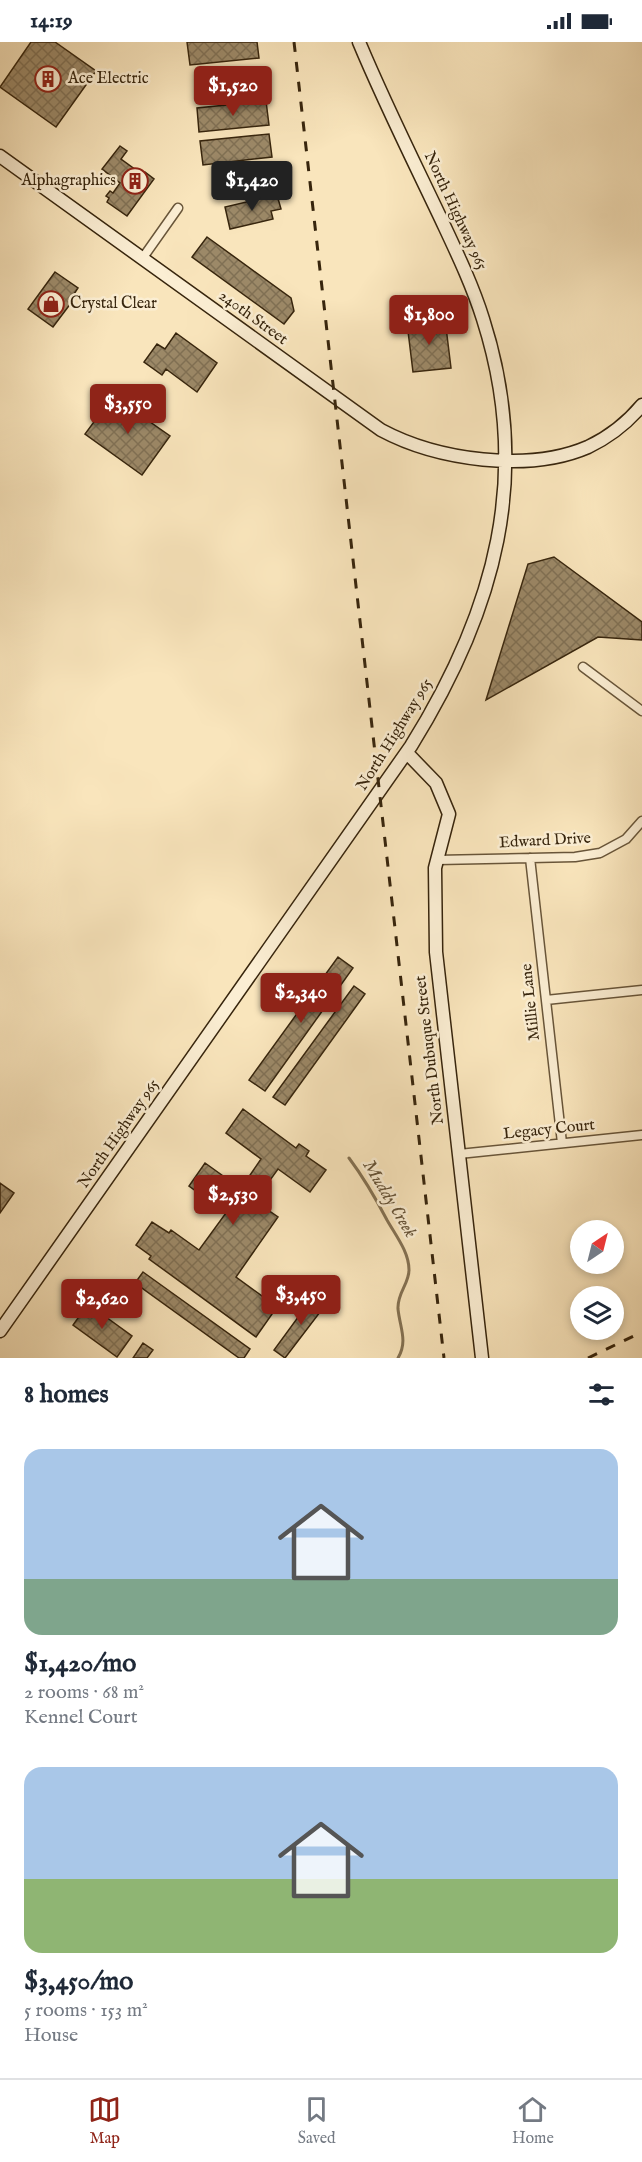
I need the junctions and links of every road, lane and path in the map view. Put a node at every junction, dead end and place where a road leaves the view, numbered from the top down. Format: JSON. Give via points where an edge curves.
{"nodes":[{"id":1,"x":359,"y":42,"type":"edge"},
{"id":2,"x":0,"y":156,"type":"edge"},
{"id":3,"x":178,"y":208,"type":"dead end"},
{"id":4,"x":142,"y":259,"type":"junction"},
{"id":5,"x":642,"y":405,"type":"edge"},
{"id":6,"x":506,"y":460,"type":"junction"},
{"id":7,"x":583,"y":667,"type":"dead end"},
{"id":8,"x":642,"y":711,"type":"edge"},
{"id":9,"x":407,"y":753,"type":"junction"},
{"id":10,"x":642,"y":821,"type":"edge"},
{"id":11,"x":530,"y":858,"type":"junction"},
{"id":12,"x":437,"y":860,"type":"junction"},
{"id":13,"x":642,"y":990,"type":"edge"},
{"id":14,"x":546,"y":1000,"type":"junction"},
{"id":15,"x":642,"y":1135,"type":"edge"},
{"id":16,"x":562,"y":1143,"type":"junction"},
{"id":17,"x":459,"y":1154,"type":"junction"},
{"id":18,"x":0,"y":1331,"type":"edge"},
{"id":19,"x":482,"y":1358,"type":"edge"}],
"edges":[{"from":1,"to":6,"type":"street","name":"North Highway 965","via":[[483,318],[503,406]]},
{"from":2,"to":4,"type":"street","name":"240th Street"},
{"from":3,"to":4,"type":"street"},
{"from":4,"to":6,"type":"street","name":"240th Street","via":[[381,430],[436,453]]},
{"from":5,"to":6,"type":"street","name":"240th Street","via":[[608,436],[588,447],[550,457]]},
{"from":6,"to":9,"type":"street","name":"North Highway 965","via":[[499,538],[485,593],[465,646]]},
{"from":7,"to":8,"type":"street"},
{"from":9,"to":12,"type":"street","name":"North Dubuque Street","via":[[436,783],[449,814]]},
{"from":9,"to":18,"type":"street","name":"North Highway 965"},
{"from":10,"to":11,"type":"street","name":"Edward Drive","via":[[626,839],[600,853]]},
{"from":11,"to":12,"type":"street","name":"Edward Drive"},
{"from":11,"to":14,"type":"street","name":"Millie Lane"},
{"from":12,"to":17,"type":"street","name":"North Dubuque Street","via":[[436,952]]},
{"from":13,"to":14,"type":"street"},
{"from":14,"to":16,"type":"street","name":"Millie Lane"},
{"from":15,"to":16,"type":"street","name":"Legacy Court"},
{"from":16,"to":17,"type":"street","name":"Legacy Court"},
{"from":17,"to":19,"type":"street","name":"North Dubuque Street"}]}
